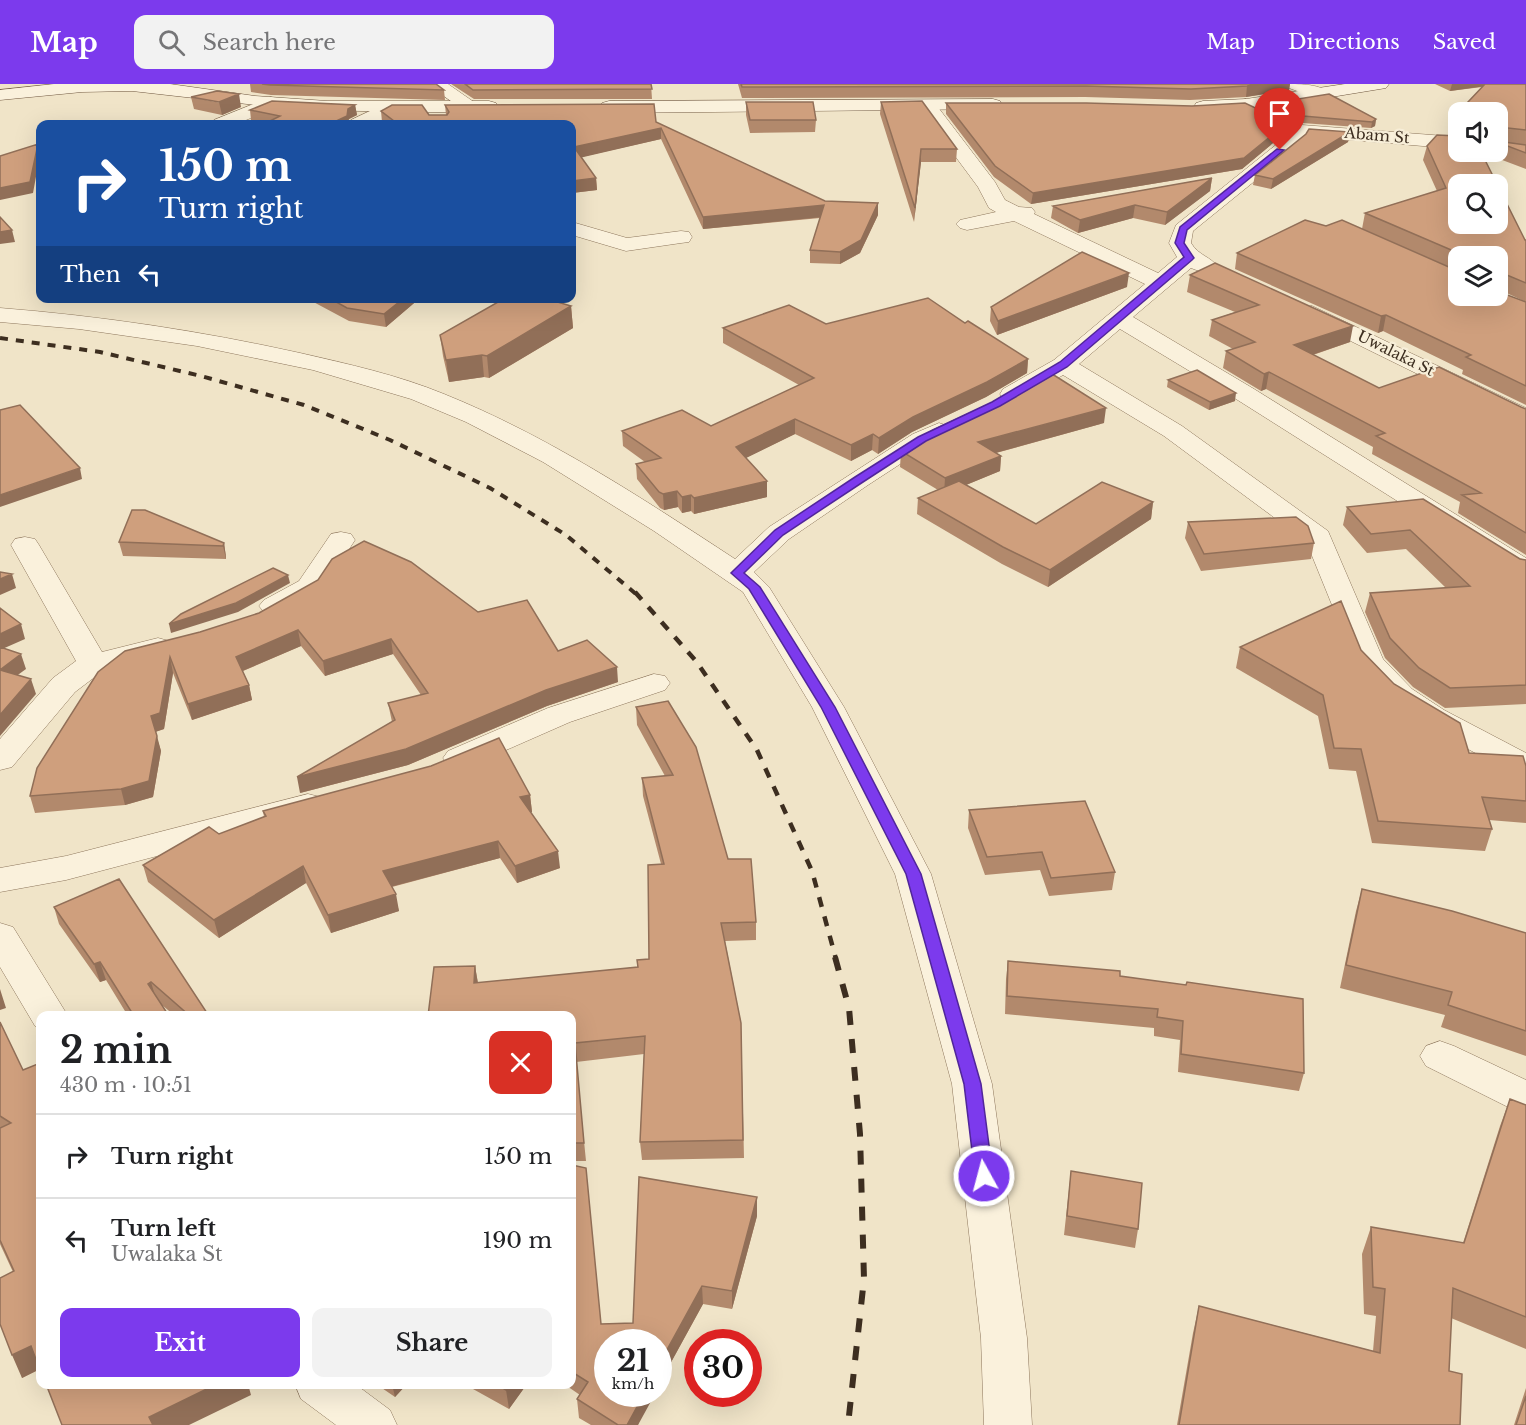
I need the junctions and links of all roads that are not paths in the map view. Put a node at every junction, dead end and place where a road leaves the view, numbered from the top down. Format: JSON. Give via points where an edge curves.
{"nodes":[{"id":1,"x":436,"y":84,"type":"edge"},
{"id":2,"x":1294,"y":84,"type":"edge"},
{"id":3,"x":1379,"y":84,"type":"edge"},
{"id":4,"x":1322,"y":94,"type":"junction"},
{"id":5,"x":0,"y":95,"type":"edge"},
{"id":6,"x":271,"y":103,"type":"junction"},
{"id":7,"x":1013,"y":105,"type":"edge"},
{"id":8,"x":1246,"y":105,"type":"junction"},
{"id":9,"x":927,"y":106,"type":"junction"},
{"id":10,"x":472,"y":107,"type":"junction"},
{"id":11,"x":508,"y":107,"type":"edge"},
{"id":12,"x":592,"y":107,"type":"edge"},
{"id":13,"x":389,"y":108,"type":"junction"},
{"id":14,"x":430,"y":108,"type":"junction"},
{"id":15,"x":1190,"y":108,"type":"edge"},
{"id":16,"x":231,"y":120,"type":"edge"},
{"id":17,"x":366,"y":120,"type":"edge"},
{"id":18,"x":437,"y":120,"type":"edge"},
{"id":19,"x":1297,"y":130,"type":"junction"},
{"id":20,"x":1448,"y":142,"type":"edge"},
{"id":21,"x":1249,"y":176,"type":"junction"},
{"id":22,"x":1214,"y":182,"type":"dead end"},
{"id":23,"x":1050,"y":208,"type":"edge"},
{"id":24,"x":1014,"y":214,"type":"junction"},
{"id":25,"x":967,"y":224,"type":"dead end"},
{"id":26,"x":576,"y":229,"type":"edge"},
{"id":27,"x":681,"y":237,"type":"dead end"},
{"id":28,"x":1189,"y":258,"type":"junction"},
{"id":29,"x":1221,"y":274,"type":"edge"},
{"id":30,"x":1160,"y":282,"type":"junction"},
{"id":31,"x":1291,"y":304,"type":"edge"},
{"id":32,"x":0,"y":315,"type":"edge"},
{"id":33,"x":1118,"y":318,"type":"junction"},
{"id":34,"x":1063,"y":364,"type":"junction"},
{"id":35,"x":1526,"y":418,"type":"edge"},
{"id":36,"x":341,"y":540,"type":"dead end"},
{"id":37,"x":25,"y":545,"type":"dead end"},
{"id":38,"x":1526,"y":570,"type":"edge"},
{"id":39,"x":737,"y":573,"type":"junction"},
{"id":40,"x":250,"y":620,"type":"edge"},
{"id":41,"x":181,"y":642,"type":"edge"},
{"id":42,"x":93,"y":663,"type":"junction"},
{"id":43,"x":654,"y":683,"type":"dead end"},
{"id":44,"x":0,"y":760,"type":"edge"},
{"id":45,"x":1526,"y":767,"type":"edge"},
{"id":46,"x":431,"y":770,"type":"edge"},
{"id":47,"x":333,"y":798,"type":"edge"},
{"id":48,"x":0,"y":880,"type":"edge"},
{"id":49,"x":0,"y":936,"type":"edge"},
{"id":50,"x":46,"y":1011,"type":"edge"},
{"id":51,"x":1440,"y":1056,"type":"dead end"},
{"id":52,"x":1526,"y":1098,"type":"edge"},
{"id":53,"x":325,"y":1389,"type":"edge"},
{"id":54,"x":373,"y":1425,"type":"edge"},
{"id":55,"x":1008,"y":1425,"type":"edge"}],
"edges":[{"from":1,"to":10,"type":"street"},
{"from":2,"to":4,"type":"street"},
{"from":3,"to":4,"type":"street"},
{"from":4,"to":8,"type":"street"},
{"from":5,"to":6,"type":"street","via":[[132,86]]},
{"from":6,"to":13,"type":"street"},
{"from":6,"to":16,"type":"street"},
{"from":7,"to":9,"type":"street"},
{"from":8,"to":15,"type":"street"},
{"from":8,"to":19,"type":"street"},
{"from":9,"to":12,"type":"street"},
{"from":9,"to":24,"type":"street","via":[[988,186],[996,204]]},
{"from":10,"to":11,"type":"street"},
{"from":10,"to":14,"type":"street"},
{"from":13,"to":14,"type":"street"},
{"from":13,"to":17,"type":"street"},
{"from":14,"to":18,"type":"street"},
{"from":19,"to":20,"type":"street","name":"Abam St"},
{"from":19,"to":21,"type":"street","via":[[1296,138]]},
{"from":21,"to":22,"type":"street"},
{"from":21,"to":28,"type":"street","via":[[1183,229],[1180,243]]},
{"from":23,"to":24,"type":"street"},
{"from":24,"to":25,"type":"street"},
{"from":24,"to":30,"type":"street"},
{"from":26,"to":27,"type":"street","via":[[626,245]]},
{"from":28,"to":29,"type":"street"},
{"from":28,"to":30,"type":"street"},
{"from":30,"to":33,"type":"street"},
{"from":31,"to":35,"type":"street","name":"Uwalaka St"},
{"from":32,"to":39,"type":"street","via":[[122,327],[263,351],[363,375],[434,398],[511,434],[621,496]]},
{"from":33,"to":34,"type":"street"},
{"from":33,"to":38,"type":"street"},
{"from":34,"to":39,"type":"street","via":[[922,439],[779,533]]},
{"from":34,"to":45,"type":"street","via":[[1173,431],[1318,537],[1369,662],[1401,696]]},
{"from":36,"to":40,"type":"street","via":[[309,587]]},
{"from":37,"to":42,"type":"street"},
{"from":39,"to":55,"type":"street","via":[[754,587],[828,707],[913,874],[972,1084],[1004,1338]]},
{"from":41,"to":42,"type":"street"},
{"from":42,"to":44,"type":"street","via":[[64,685]]},
{"from":43,"to":46,"type":"street","via":[[559,716]]},
{"from":47,"to":48,"type":"street","via":[[66,868]]},
{"from":49,"to":50,"type":"street"},
{"from":51,"to":52,"type":"street"},
{"from":53,"to":54,"type":"street"}]}
